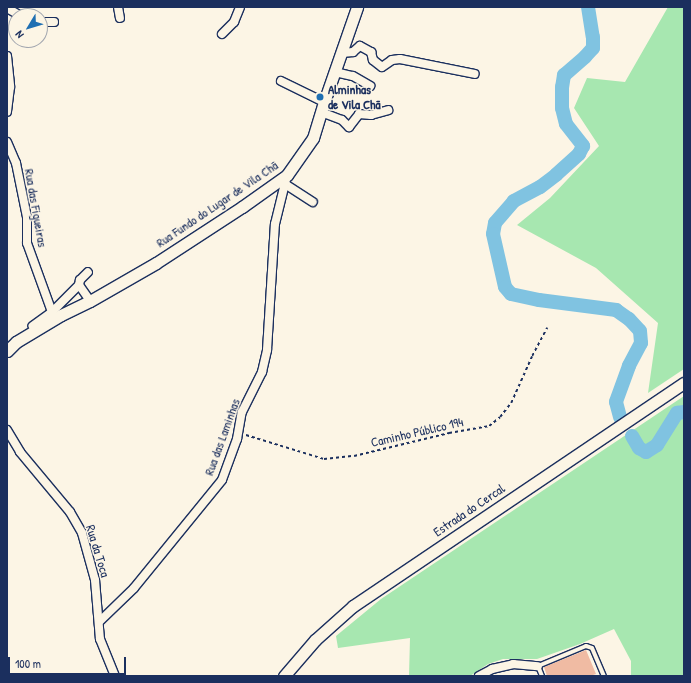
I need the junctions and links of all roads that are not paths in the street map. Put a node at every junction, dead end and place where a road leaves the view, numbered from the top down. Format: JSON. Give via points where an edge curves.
{"nodes":[{"id":1,"x":118,"y":7,"type":"edge"},
{"id":2,"x":240,"y":7,"type":"edge"},
{"id":3,"x":357,"y":7,"type":"edge"},
{"id":4,"x":120,"y":18,"type":"dead end"},
{"id":5,"x":48,"y":22,"type":"edge"},
{"id":6,"x":54,"y":22,"type":"dead end"},
{"id":7,"x":222,"y":34,"type":"dead end"},
{"id":8,"x":342,"y":53,"type":"junction"},
{"id":9,"x":7,"y":56,"type":"edge"},
{"id":10,"x":335,"y":72,"type":"junction"},
{"id":11,"x":475,"y":74,"type":"dead end"},
{"id":12,"x":281,"y":81,"type":"dead end"},
{"id":13,"x":370,"y":86,"type":"dead end"},
{"id":14,"x":322,"y":107,"type":"junction"},
{"id":15,"x":388,"y":110,"type":"dead end"},
{"id":16,"x":7,"y":112,"type":"edge"},
{"id":17,"x":7,"y":142,"type":"edge"},
{"id":18,"x":286,"y":180,"type":"junction"},
{"id":19,"x":312,"y":202,"type":"dead end"},
{"id":20,"x":88,"y":272,"type":"dead end"},
{"id":21,"x":78,"y":285,"type":"junction"},
{"id":22,"x":90,"y":301,"type":"junction"},
{"id":23,"x":52,"y":312,"type":"junction"},
{"id":24,"x":26,"y":336,"type":"junction"},
{"id":25,"x":7,"y":351,"type":"edge"},
{"id":26,"x":684,"y":383,"type":"edge"},
{"id":27,"x":7,"y":430,"type":"edge"},
{"id":28,"x":100,"y":621,"type":"junction"},
{"id":29,"x":538,"y":666,"type":"junction"},
{"id":30,"x":115,"y":676,"type":"edge"},
{"id":31,"x":284,"y":676,"type":"edge"},
{"id":32,"x":479,"y":676,"type":"edge"},
{"id":33,"x":542,"y":676,"type":"edge"},
{"id":34,"x":604,"y":676,"type":"edge"}],
"edges":[{"from":1,"to":4,"type":"street"},
{"from":2,"to":7,"type":"street","via":[[234,22]]},
{"from":3,"to":8,"type":"street","name":"Rua Fundo do Lugar de Vila Chã"},
{"from":5,"to":6,"type":"street"},
{"from":8,"to":10,"type":"street","name":"Rua Fundo do Lugar de Vila Chã"},
{"from":8,"to":11,"type":"street","via":[[353,52],[360,46],[371,52],[373,60],[382,67],[392,60],[400,59]]},
{"from":9,"to":16,"type":"street","via":[[10,87]]},
{"from":10,"to":13,"type":"street","via":[[354,76]]},
{"from":10,"to":14,"type":"street","name":"Rua Fundo do Lugar de Vila Chã"},
{"from":12,"to":14,"type":"street"},
{"from":14,"to":15,"type":"street","via":[[349,127],[359,114],[371,115]]},
{"from":14,"to":18,"type":"street","name":"Rua Fundo do Lugar de Vila Chã","via":[[313,138]]},
{"from":17,"to":23,"type":"street","name":"Rua das Figueiras","via":[[16,163],[27,217],[27,243]]},
{"from":18,"to":19,"type":"street"},
{"from":18,"to":22,"type":"street","name":"Rua Fundo do Lugar de Vila Chã","via":[[156,263]]},
{"from":18,"to":28,"type":"street","name":"Rua das Laminhas","via":[[275,224],[267,350],[262,372],[242,412],[239,432],[222,480],[134,588]]},
{"from":20,"to":21,"type":"street"},
{"from":21,"to":22,"type":"street"},
{"from":21,"to":23,"type":"street"},
{"from":22,"to":24,"type":"street","name":"Rua Fundo do Lugar de Vila Chã"},
{"from":23,"to":24,"type":"street","via":[[31,328]]},
{"from":24,"to":25,"type":"street","name":"Rua Fundo do Lugar de Vila Chã"},
{"from":26,"to":31,"type":"street","name":"Estrada do Cercal","via":[[353,606],[326,630]]},
{"from":27,"to":28,"type":"street","name":"Rua da Toca","via":[[20,452],[70,512],[82,533],[95,580]]},
{"from":28,"to":30,"type":"street","name":"Rua da Toca","via":[[100,639]]},
{"from":29,"to":32,"type":"street","via":[[513,664],[492,669]]},
{"from":29,"to":33,"type":"lane"},
{"from":29,"to":34,"type":"lane","via":[[586,646],[592,648]]}]}
